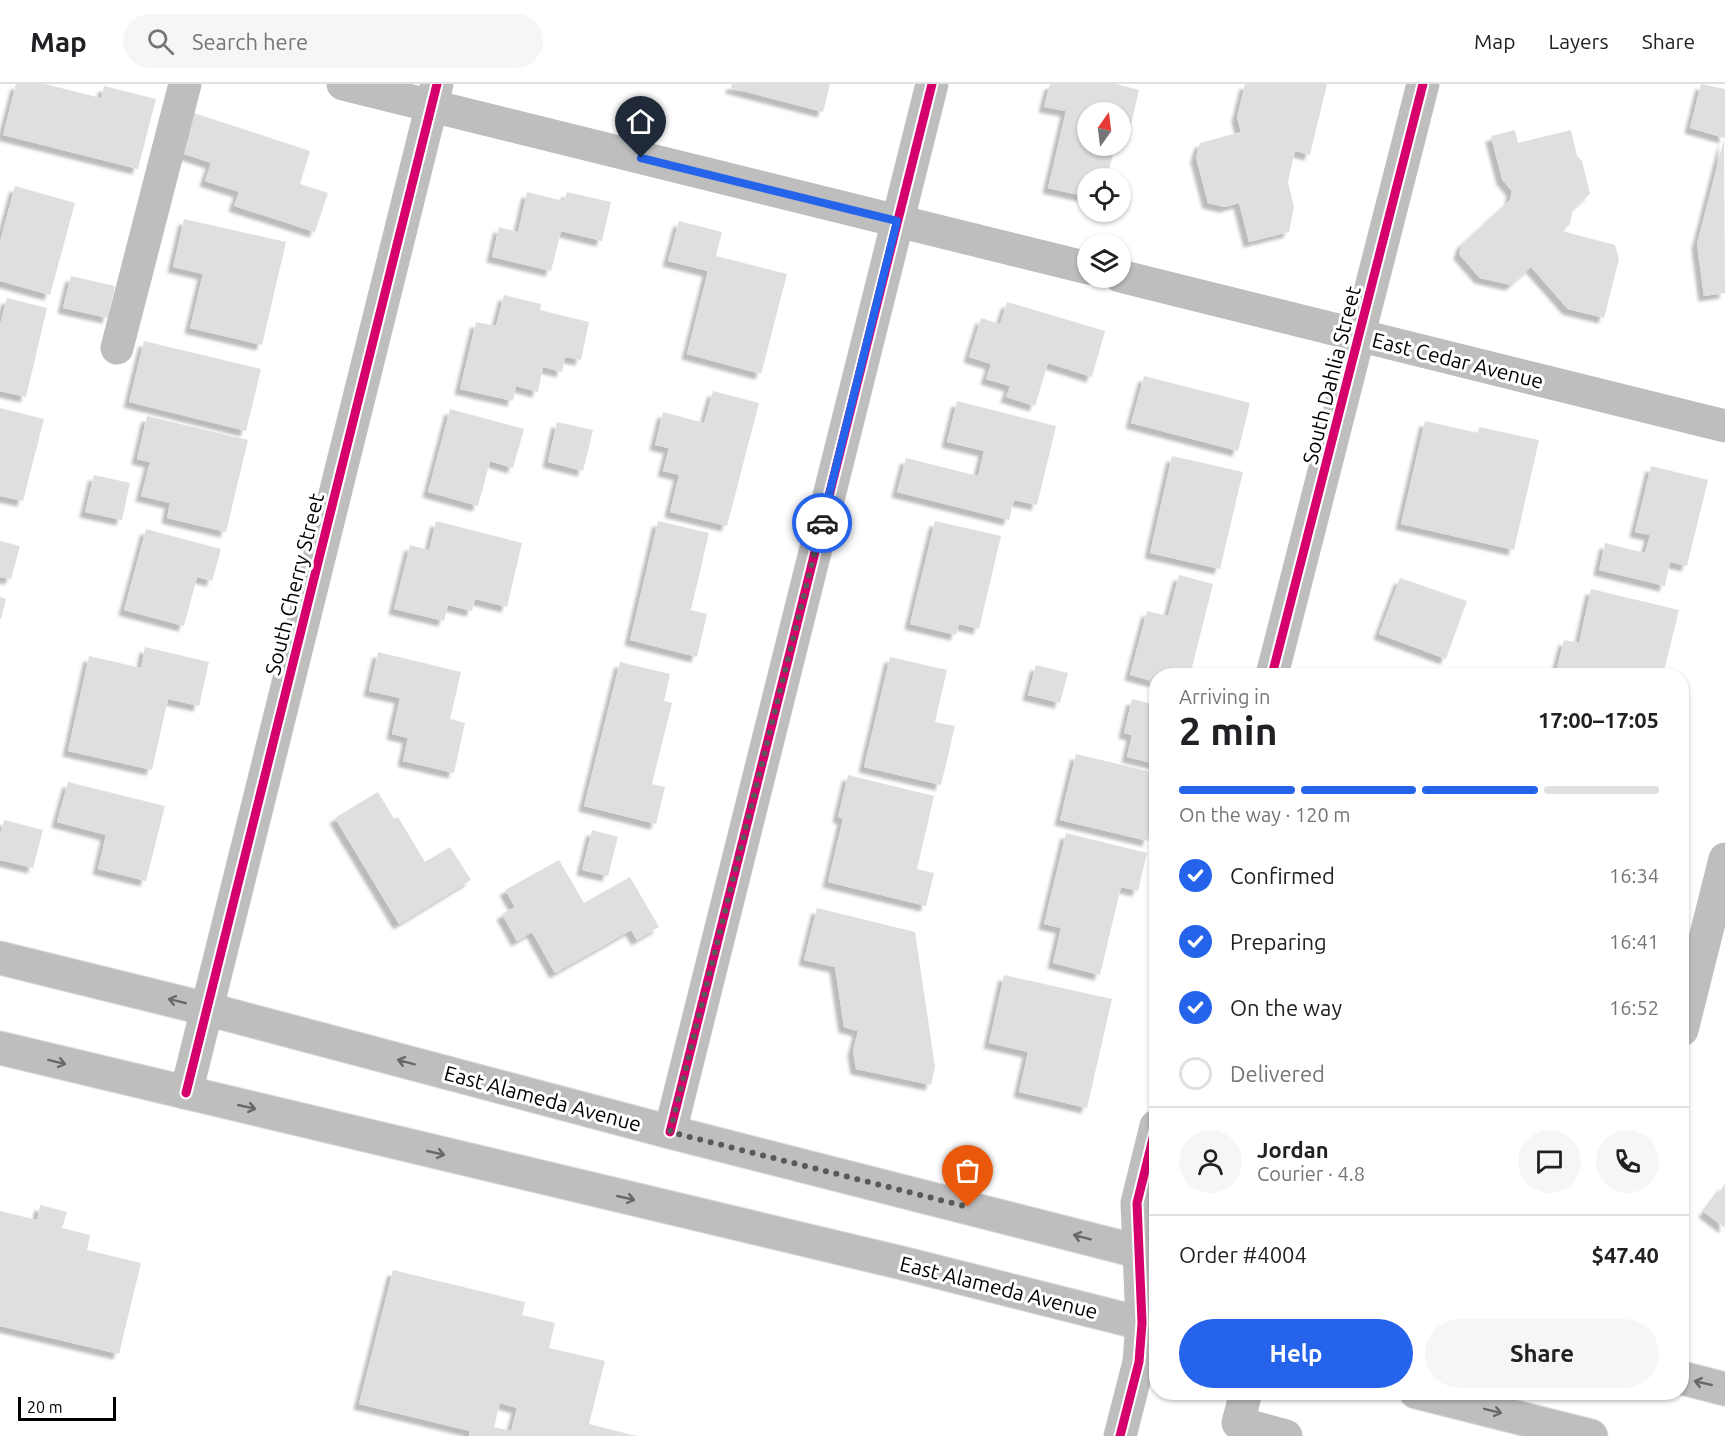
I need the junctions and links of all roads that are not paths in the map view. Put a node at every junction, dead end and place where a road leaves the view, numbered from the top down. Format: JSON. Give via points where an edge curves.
{"nodes":[{"id":1,"x":185,"y":84,"type":"edge"},
{"id":2,"x":343,"y":84,"type":"edge"},
{"id":3,"x":932,"y":84,"type":"edge"},
{"id":4,"x":1423,"y":84,"type":"edge"},
{"id":5,"x":434,"y":95,"type":"edge"},
{"id":6,"x":897,"y":221,"type":"junction"},
{"id":7,"x":1077,"y":265,"type":"edge"},
{"id":8,"x":1131,"y":279,"type":"edge"},
{"id":9,"x":1360,"y":336,"type":"junction"},
{"id":10,"x":117,"y":348,"type":"dead end"},
{"id":11,"x":1725,"y":426,"type":"edge"},
{"id":12,"x":1274,"y":668,"type":"edge"},
{"id":13,"x":1725,"y":859,"type":"edge"},
{"id":14,"x":0,"y":958,"type":"edge"},
{"id":15,"x":1689,"y":1002,"type":"edge"},
{"id":16,"x":207,"y":1009,"type":"junction"},
{"id":17,"x":0,"y":1048,"type":"edge"},
{"id":18,"x":186,"y":1093,"type":"junction"},
{"id":19,"x":670,"y":1132,"type":"junction"},
{"id":20,"x":1149,"y":1154,"type":"edge"},
{"id":21,"x":1148,"y":1254,"type":"edge"},
{"id":22,"x":1149,"y":1325,"type":"edge"},
{"id":23,"x":1689,"y":1380,"type":"edge"},
{"id":24,"x":1725,"y":1389,"type":"edge"},
{"id":25,"x":1244,"y":1400,"type":"edge"},
{"id":26,"x":1448,"y":1400,"type":"edge"},
{"id":27,"x":1120,"y":1436,"type":"edge"},
{"id":28,"x":1286,"y":1436,"type":"edge"},
{"id":29,"x":1591,"y":1436,"type":"edge"}],
"edges":[{"from":1,"to":10,"type":"street"},
{"from":2,"to":5,"type":"street"},
{"from":3,"to":6,"type":"street"},
{"from":4,"to":9,"type":"street","name":"South Dahlia Street"},
{"from":5,"to":6,"type":"street"},
{"from":5,"to":16,"type":"street","name":"South Cherry Street"},
{"from":6,"to":7,"type":"street"},
{"from":6,"to":19,"type":"street"},
{"from":8,"to":9,"type":"street","name":"East Cedar Avenue"},
{"from":9,"to":11,"type":"street","name":"East Cedar Avenue"},
{"from":9,"to":12,"type":"street","name":"South Dahlia Street"},
{"from":13,"to":15,"type":"street"},
{"from":16,"to":14,"type":"street","name":"East Alameda Avenue","one_way":true},
{"from":16,"to":18,"type":"street","name":"South Cherry Street"},
{"from":19,"to":16,"type":"street","name":"East Alameda Avenue","one_way":true},
{"from":17,"to":18,"type":"street","name":"East Alameda Avenue","one_way":true},
{"from":18,"to":22,"type":"street","name":"East Alameda Avenue","one_way":true},
{"from":21,"to":19,"type":"street","name":"East Alameda Avenue","one_way":true},
{"from":20,"to":21,"type":"street","via":[[1137,1203]]},
{"from":21,"to":22,"type":"street"},
{"from":22,"to":27,"type":"street"},
{"from":24,"to":23,"type":"street","one_way":true},
{"from":25,"to":28,"type":"street","via":[[1238,1423]]},
{"from":26,"to":29,"type":"street","one_way":true}]}
